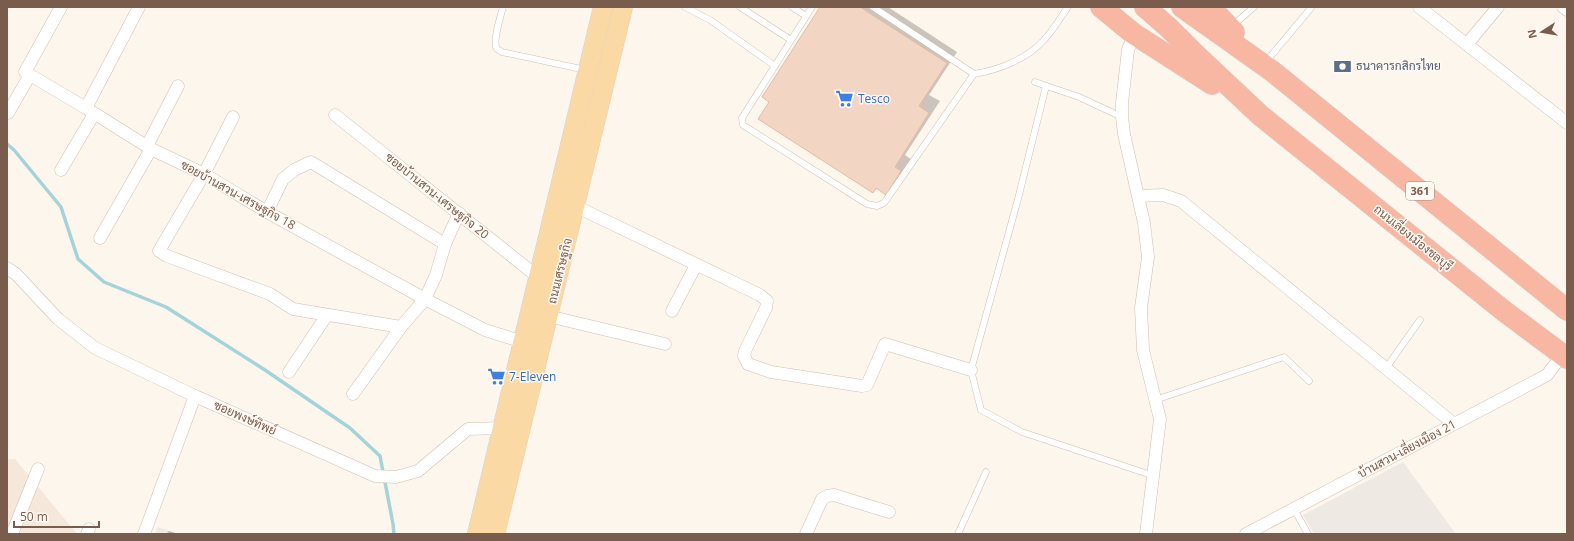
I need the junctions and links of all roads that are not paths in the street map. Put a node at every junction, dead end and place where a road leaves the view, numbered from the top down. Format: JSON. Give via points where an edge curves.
{"nodes":[{"id":1,"x":61,"y":7,"type":"edge"},
{"id":2,"x":140,"y":7,"type":"edge"},
{"id":3,"x":503,"y":7,"type":"edge"},
{"id":4,"x":603,"y":7,"type":"edge"},
{"id":5,"x":624,"y":7,"type":"edge"},
{"id":6,"x":685,"y":7,"type":"edge"},
{"id":7,"x":740,"y":7,"type":"edge"},
{"id":8,"x":792,"y":7,"type":"edge"},
{"id":9,"x":812,"y":7,"type":"edge"},
{"id":10,"x":873,"y":7,"type":"edge"},
{"id":11,"x":1068,"y":7,"type":"edge"},
{"id":12,"x":1101,"y":7,"type":"edge"},
{"id":13,"x":1145,"y":7,"type":"edge"},
{"id":14,"x":1182,"y":7,"type":"edge"},
{"id":15,"x":1210,"y":7,"type":"edge"},
{"id":16,"x":1254,"y":7,"type":"edge"},
{"id":17,"x":1310,"y":7,"type":"edge"},
{"id":18,"x":1419,"y":7,"type":"edge"},
{"id":19,"x":1498,"y":7,"type":"edge"},
{"id":20,"x":1563,"y":7,"type":"edge"},
{"id":21,"x":1567,"y":10,"type":"edge"},
{"id":22,"x":806,"y":16,"type":"junction"},
{"id":23,"x":1230,"y":28,"type":"junction"},
{"id":24,"x":1134,"y":34,"type":"junction"},
{"id":25,"x":791,"y":40,"type":"junction"},
{"id":26,"x":1467,"y":44,"type":"junction"},
{"id":27,"x":775,"y":66,"type":"junction"},
{"id":28,"x":1269,"y":67,"type":"junction"},
{"id":29,"x":588,"y":70,"type":"junction"},
{"id":30,"x":974,"y":74,"type":"junction"},
{"id":31,"x":30,"y":75,"type":"junction"},
{"id":32,"x":607,"y":75,"type":"junction"},
{"id":33,"x":1035,"y":82,"type":"dead end"},
{"id":34,"x":178,"y":86,"type":"dead end"},
{"id":35,"x":1046,"y":86,"type":"junction"},
{"id":36,"x":90,"y":111,"type":"junction"},
{"id":37,"x":8,"y":113,"type":"dead end"},
{"id":38,"x":335,"y":115,"type":"dead end"},
{"id":39,"x":1261,"y":116,"type":"junction"},
{"id":40,"x":233,"y":117,"type":"dead end"},
{"id":41,"x":1122,"y":117,"type":"junction"},
{"id":42,"x":1567,"y":123,"type":"edge"},
{"id":43,"x":149,"y":148,"type":"junction"},
{"id":44,"x":61,"y":170,"type":"dead end"},
{"id":45,"x":204,"y":174,"type":"junction"},
{"id":46,"x":1139,"y":196,"type":"junction"},
{"id":47,"x":575,"y":206,"type":"junction"},
{"id":48,"x":267,"y":212,"type":"junction"},
{"id":49,"x":459,"y":213,"type":"junction"},
{"id":50,"x":100,"y":238,"type":"dead end"},
{"id":51,"x":445,"y":244,"type":"junction"},
{"id":52,"x":696,"y":265,"type":"junction"},
{"id":53,"x":7,"y":268,"type":"edge"},
{"id":54,"x":538,"y":277,"type":"junction"},
{"id":55,"x":425,"y":299,"type":"junction"},
{"id":56,"x":1567,"y":310,"type":"edge"},
{"id":57,"x":672,"y":311,"type":"dead end"},
{"id":58,"x":327,"y":315,"type":"junction"},
{"id":59,"x":548,"y":316,"type":"junction"},
{"id":60,"x":1420,"y":320,"type":"dead end"},
{"id":61,"x":401,"y":327,"type":"junction"},
{"id":62,"x":523,"y":342,"type":"junction"},
{"id":63,"x":665,"y":344,"type":"dead end"},
{"id":64,"x":1564,"y":357,"type":"edge"},
{"id":65,"x":1386,"y":368,"type":"junction"},
{"id":66,"x":971,"y":370,"type":"junction"},
{"id":67,"x":289,"y":372,"type":"dead end"},
{"id":68,"x":1309,"y":381,"type":"dead end"},
{"id":69,"x":353,"y":394,"type":"dead end"},
{"id":70,"x":195,"y":396,"type":"junction"},
{"id":71,"x":1155,"y":400,"type":"junction"},
{"id":72,"x":1454,"y":424,"type":"junction"},
{"id":73,"x":502,"y":428,"type":"junction"},
{"id":74,"x":38,"y":469,"type":"dead end"},
{"id":75,"x":986,"y":472,"type":"dead end"},
{"id":76,"x":1154,"y":476,"type":"junction"},
{"id":77,"x":1294,"y":509,"type":"junction"},
{"id":78,"x":889,"y":512,"type":"dead end"},
{"id":79,"x":12,"y":534,"type":"edge"},
{"id":80,"x":144,"y":534,"type":"edge"},
{"id":81,"x":477,"y":534,"type":"edge"},
{"id":82,"x":495,"y":534,"type":"edge"},
{"id":83,"x":806,"y":534,"type":"edge"},
{"id":84,"x":958,"y":534,"type":"edge"},
{"id":85,"x":1146,"y":534,"type":"edge"},
{"id":86,"x":1246,"y":534,"type":"edge"},
{"id":87,"x":1308,"y":534,"type":"edge"}],
"edges":[{"from":1,"to":31,"type":"street","via":[[25,72]]},
{"from":2,"to":36,"type":"street"},
{"from":3,"to":29,"type":"lane","via":[[496,35],[497,49]]},
{"from":4,"to":29,"type":"main road","name":"ถนนเศรษฐกิจ"},
{"from":5,"to":32,"type":"main road","name":"ถนนเศรษฐกิจ"},
{"from":6,"to":27,"type":"lane","via":[[710,20]]},
{"from":7,"to":25,"type":"lane"},
{"from":8,"to":22,"type":"lane"},
{"from":9,"to":22,"type":"lane"},
{"from":10,"to":30,"type":"lane"},
{"from":11,"to":30,"type":"lane","via":[[1045,40],[1034,49],[1015,61]]},
{"from":12,"to":24,"type":"highway","name":"ถนนเลี่ยงเมืองชลบุรี"},
{"from":13,"to":39,"type":"highway","name":"ถนนเลี่ยงเมืองชลบุรี"},
{"from":14,"to":28,"type":"highway","number":"361"},
{"from":15,"to":23,"type":"highway","number":"361"},
{"from":16,"to":23,"type":"lane"},
{"from":17,"to":28,"type":"lane"},
{"from":18,"to":26,"type":"street"},
{"from":19,"to":26,"type":"street"},
{"from":20,"to":21,"type":"street"},
{"from":22,"to":25,"type":"lane"},
{"from":23,"to":28,"type":"highway","number":"361"},
{"from":24,"to":39,"type":"highway","name":"ถนนเลี่ยงเมืองชลบุรี"},
{"from":24,"to":41,"type":"street","via":[[1128,50]]},
{"from":25,"to":27,"type":"lane"},
{"from":26,"to":42,"type":"street"},
{"from":27,"to":30,"type":"lane","via":[[742,118],[743,125],[867,204],[877,206],[884,203]]},
{"from":28,"to":56,"type":"highway","number":"361"},
{"from":29,"to":32,"type":"main road"},
{"from":29,"to":54,"type":"main road","name":"ถนนเศรษฐกิจ"},
{"from":31,"to":36,"type":"street","name":"ซอยบ้านสวน-เศรษฐกิจ 18"},
{"from":31,"to":37,"type":"street"},
{"from":32,"to":47,"type":"main road","name":"ถนนเศรษฐกิจ"},
{"from":33,"to":35,"type":"lane"},
{"from":34,"to":43,"type":"street"},
{"from":35,"to":41,"type":"lane","via":[[1079,97]]},
{"from":35,"to":66,"type":"lane"},
{"from":36,"to":43,"type":"street","name":"ซอยบ้านสวน-เศรษฐกิจ 18"},
{"from":36,"to":44,"type":"street"},
{"from":38,"to":49,"type":"street","name":"ซอยบ้านสวน-เศรษฐกิจ 20"},
{"from":39,"to":64,"type":"highway","name":"ถนนเลี่ยงเมืองชลบุรี"},
{"from":40,"to":45,"type":"street"},
{"from":41,"to":46,"type":"street"},
{"from":43,"to":45,"type":"street","name":"ซอยบ้านสวน-เศรษฐกิจ 18"},
{"from":43,"to":50,"type":"street"},
{"from":45,"to":48,"type":"street","name":"ซอยบ้านสวน-เศรษฐกิจ 18"},
{"from":45,"to":58,"type":"street","via":[[159,250],[167,256],[270,294],[293,309]]},
{"from":46,"to":65,"type":"street","via":[[1163,195],[1182,201]]},
{"from":46,"to":71,"type":"street","via":[[1148,257],[1141,308],[1143,350]]},
{"from":47,"to":52,"type":"street"},
{"from":47,"to":59,"type":"main road","name":"ถนนเศรษฐกิจ"},
{"from":48,"to":51,"type":"street","via":[[284,179],[294,170],[311,162]]},
{"from":48,"to":55,"type":"street","name":"ซอยบ้านสวน-เศรษฐกิจ 18"},
{"from":49,"to":51,"type":"street"},
{"from":49,"to":54,"type":"street","name":"ซอยบ้านสวน-เศรษฐกิจ 20"},
{"from":51,"to":55,"type":"street","via":[[436,275]]},
{"from":52,"to":57,"type":"street"},
{"from":52,"to":66,"type":"street","via":[[760,295],[767,301],[745,351],[744,356],[748,364],[770,372],[862,386],[867,385],[885,344]]},
{"from":53,"to":70,"type":"street","name":"ซอยพงษ์ทิพย์","via":[[16,274],[58,319],[95,348]]},
{"from":54,"to":62,"type":"main road","name":"ถนนเศรษฐกิจ"},
{"from":55,"to":61,"type":"street"},
{"from":55,"to":62,"type":"street","name":"ซอยบ้านสวน-เศรษฐกิจ 18","via":[[486,330]]},
{"from":58,"to":61,"type":"street"},
{"from":58,"to":67,"type":"street"},
{"from":59,"to":63,"type":"street"},
{"from":59,"to":82,"type":"main road","name":"ถนนเศรษฐกิจ"},
{"from":60,"to":65,"type":"lane"},
{"from":61,"to":69,"type":"street"},
{"from":62,"to":73,"type":"main road","name":"ถนนเศรษฐกิจ"},
{"from":64,"to":72,"type":"street","name":"บ้านสวน-เลี่ยงเมือง 21","via":[[1547,375]]},
{"from":65,"to":72,"type":"street"},
{"from":66,"to":76,"type":"lane","via":[[981,410],[1022,432]]},
{"from":68,"to":71,"type":"lane","via":[[1284,357]]},
{"from":70,"to":73,"type":"street","name":"ซอยพงษ์ทิพย์","via":[[376,476],[396,477],[418,472],[468,429]]},
{"from":70,"to":80,"type":"street"},
{"from":71,"to":76,"type":"street","via":[[1160,419]]},
{"from":72,"to":77,"type":"street","name":"บ้านสวน-เลี่ยงเมือง 21"},
{"from":73,"to":81,"type":"main road","name":"ถนนเศรษฐกิจ"},
{"from":74,"to":79,"type":"street"},
{"from":75,"to":84,"type":"lane"},
{"from":76,"to":85,"type":"street"},
{"from":77,"to":86,"type":"street","name":"บ้านสวน-เลี่ยงเมือง 21"},
{"from":77,"to":87,"type":"lane"},
{"from":78,"to":83,"type":"street","via":[[834,495],[827,496],[822,499]]}]}
